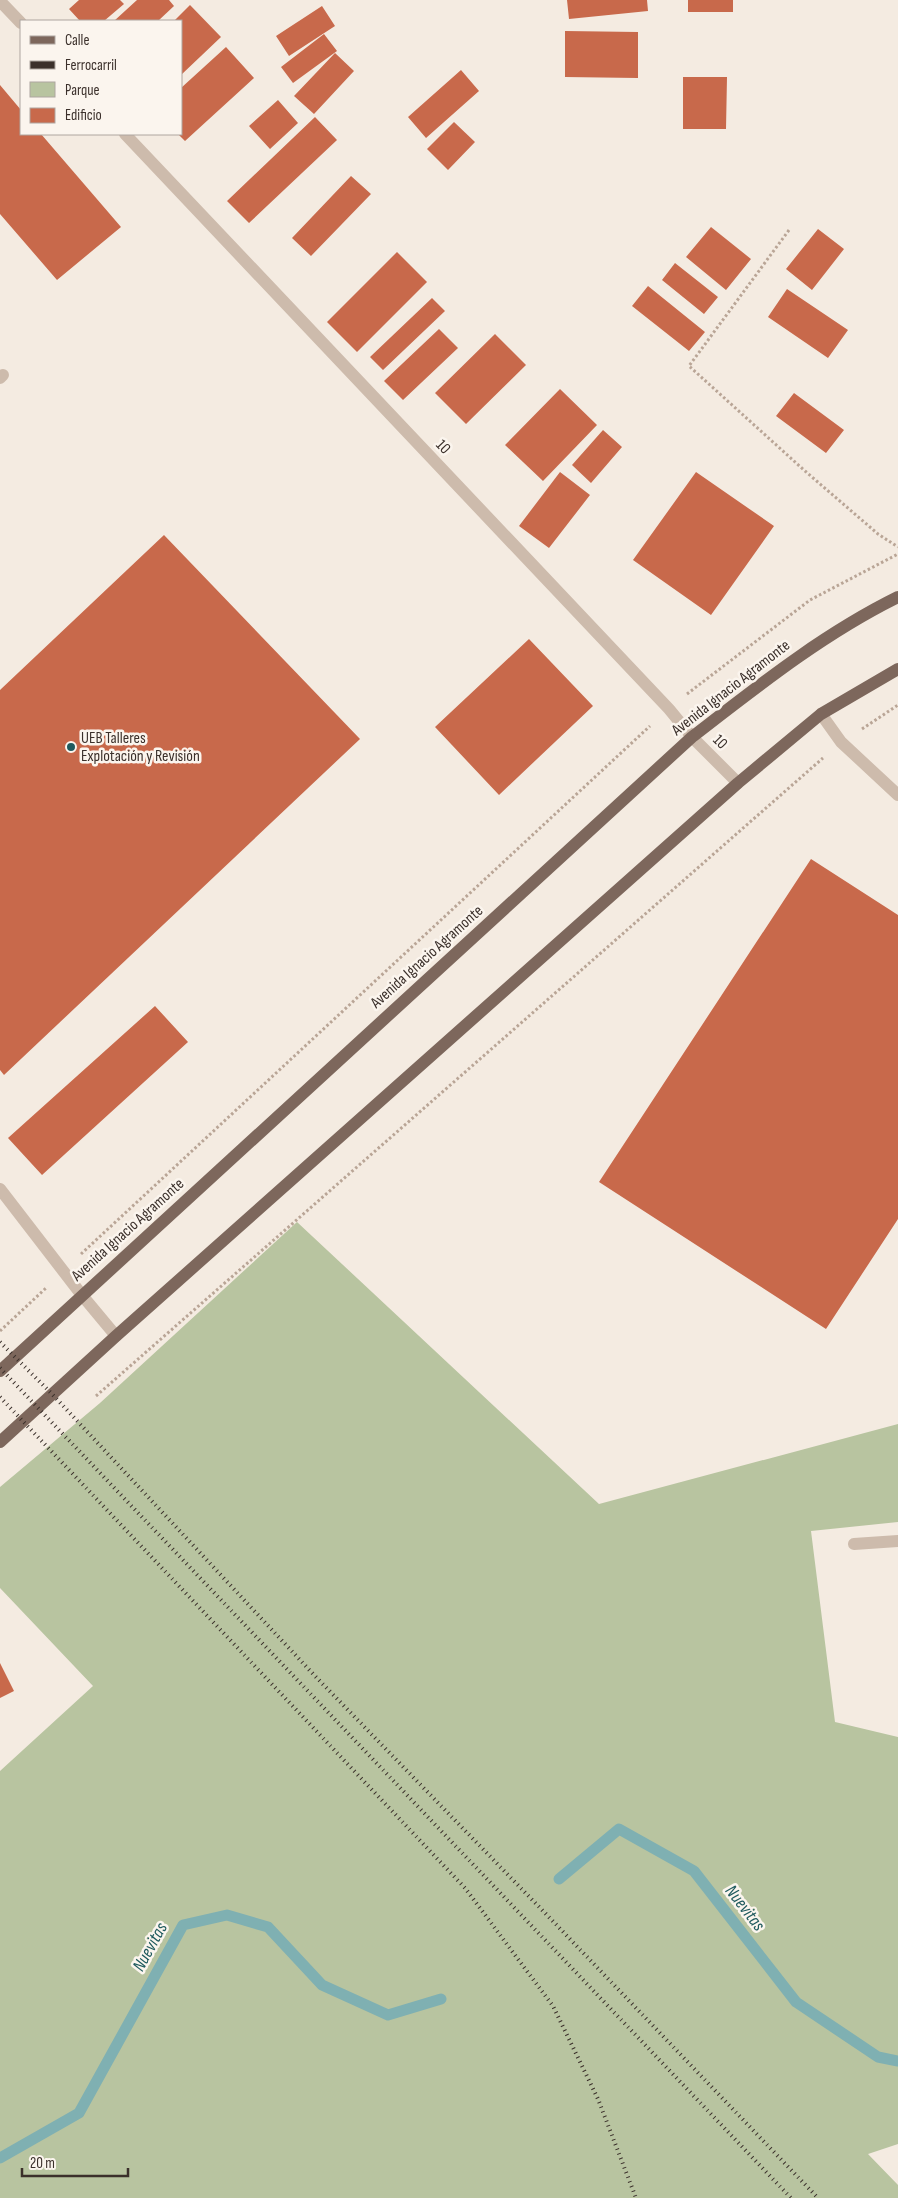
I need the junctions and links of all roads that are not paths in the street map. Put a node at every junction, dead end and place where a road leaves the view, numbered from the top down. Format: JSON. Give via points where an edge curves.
{"nodes":[{"id":1,"x":0,"y":1,"type":"edge"},
{"id":2,"x":20,"y":22,"type":"edge"},
{"id":3,"x":126,"y":135,"type":"edge"},
{"id":4,"x":898,"y":597,"type":"edge"},
{"id":5,"x":898,"y":669,"type":"edge"},
{"id":6,"x":821,"y":714,"type":"junction"},
{"id":7,"x":692,"y":737,"type":"junction"},
{"id":8,"x":738,"y":782,"type":"junction"},
{"id":9,"x":898,"y":795,"type":"edge"},
{"id":10,"x":0,"y":1189,"type":"edge"},
{"id":11,"x":81,"y":1294,"type":"junction"},
{"id":12,"x":116,"y":1336,"type":"junction"},
{"id":13,"x":0,"y":1371,"type":"edge"},
{"id":14,"x":0,"y":1442,"type":"edge"},
{"id":15,"x":898,"y":1541,"type":"edge"},
{"id":16,"x":854,"y":1544,"type":"dead end"}],
"edges":[{"from":1,"to":2,"type":"street"},
{"from":3,"to":7,"type":"street","name":"10","via":[[669,708]]},
{"from":4,"to":7,"type":"main road","name":"Avenida Ignacio Agramonte","via":[[794,659]]},
{"from":5,"to":6,"type":"main road"},
{"from":6,"to":8,"type":"main road"},
{"from":6,"to":9,"type":"street","via":[[841,742]]},
{"from":7,"to":8,"type":"street","name":"10"},
{"from":7,"to":11,"type":"main road","name":"Avenida Ignacio Agramonte"},
{"from":8,"to":12,"type":"main road"},
{"from":10,"to":11,"type":"street"},
{"from":11,"to":12,"type":"street"},
{"from":11,"to":13,"type":"main road","name":"Avenida Ignacio Agramonte"},
{"from":12,"to":14,"type":"main road"},
{"from":15,"to":16,"type":"street"}]}
